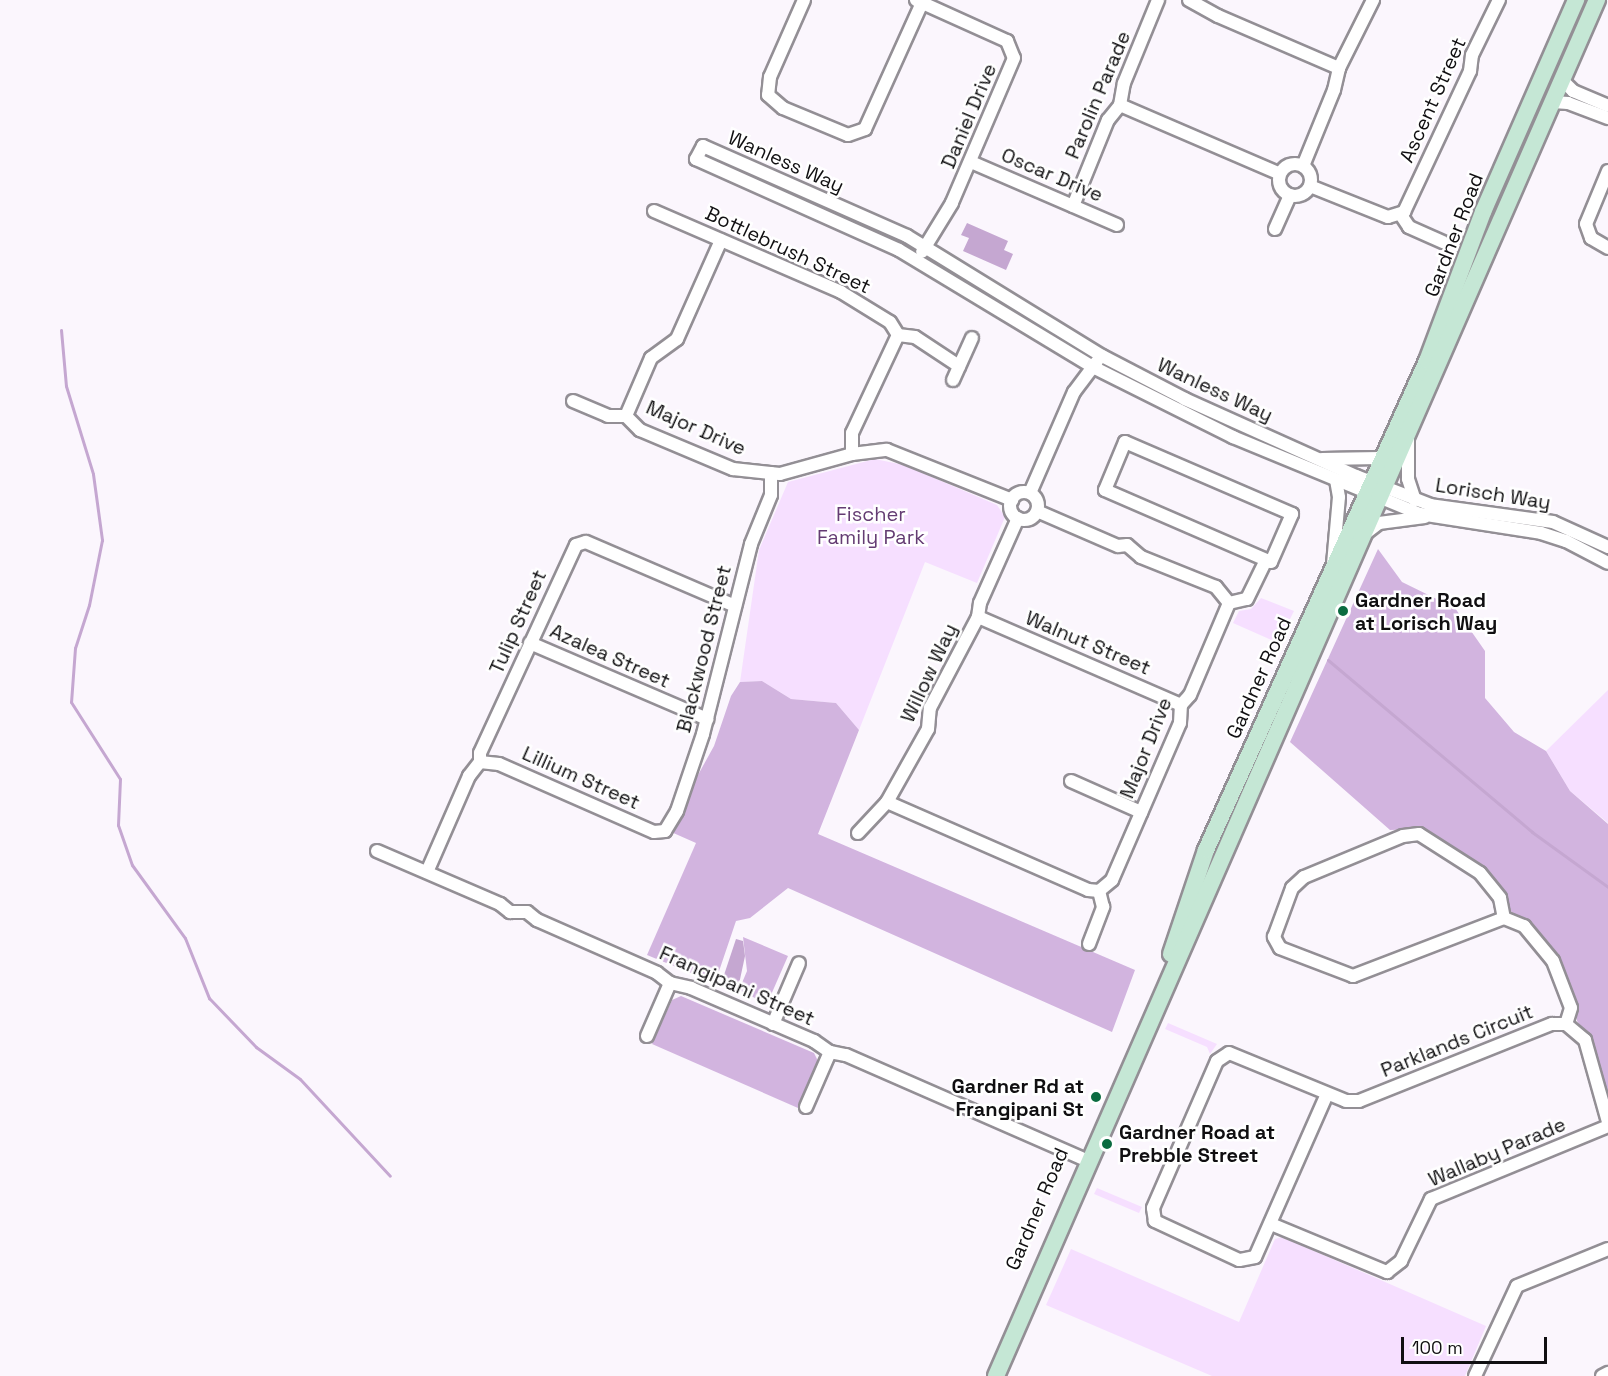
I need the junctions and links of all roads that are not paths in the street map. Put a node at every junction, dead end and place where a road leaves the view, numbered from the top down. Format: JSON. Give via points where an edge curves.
{"nodes":[{"id":1,"x":804,"y":0,"type":"edge"},
{"id":2,"x":1158,"y":0,"type":"edge"},
{"id":3,"x":1189,"y":0,"type":"edge"},
{"id":4,"x":1373,"y":0,"type":"edge"},
{"id":5,"x":1498,"y":0,"type":"edge"},
{"id":6,"x":1576,"y":0,"type":"edge"},
{"id":7,"x":1597,"y":0,"type":"edge"},
{"id":8,"x":918,"y":2,"type":"edge"},
{"id":9,"x":1339,"y":68,"type":"junction"},
{"id":10,"x":1562,"y":80,"type":"junction"},
{"id":11,"x":1553,"y":102,"type":"junction"},
{"id":12,"x":1120,"y":105,"type":"junction"},
{"id":13,"x":1608,"y":106,"type":"edge"},
{"id":14,"x":1608,"y":118,"type":"edge"},
{"id":15,"x":971,"y":162,"type":"junction"},
{"id":16,"x":1303,"y":166,"type":"junction"},
{"id":17,"x":1608,"y":171,"type":"edge"},
{"id":18,"x":1280,"y":174,"type":"junction"},
{"id":19,"x":1310,"y":186,"type":"junction"},
{"id":20,"x":1290,"y":195,"type":"junction"},
{"id":21,"x":1073,"y":206,"type":"junction"},
{"id":22,"x":654,"y":211,"type":"dead end"},
{"id":23,"x":1401,"y":215,"type":"junction"},
{"id":24,"x":1117,"y":225,"type":"dead end"},
{"id":25,"x":1275,"y":229,"type":"dead end"},
{"id":26,"x":721,"y":240,"type":"junction"},
{"id":27,"x":1443,"y":242,"type":"dead end"},
{"id":28,"x":925,"y":247,"type":"junction"},
{"id":29,"x":1608,"y":248,"type":"edge"},
{"id":30,"x":916,"y":260,"type":"junction"},
{"id":31,"x":898,"y":335,"type":"junction"},
{"id":32,"x":972,"y":338,"type":"dead end"},
{"id":33,"x":1102,"y":356,"type":"junction"},
{"id":34,"x":959,"y":366,"type":"junction"},
{"id":35,"x":1093,"y":367,"type":"junction"},
{"id":36,"x":953,"y":380,"type":"dead end"},
{"id":37,"x":573,"y":401,"type":"dead end"},
{"id":38,"x":626,"y":416,"type":"junction"},
{"id":39,"x":1408,"y":435,"type":"junction"},
{"id":40,"x":852,"y":454,"type":"junction"},
{"id":41,"x":1380,"y":458,"type":"junction"},
{"id":42,"x":1318,"y":459,"type":"junction"},
{"id":43,"x":771,"y":473,"type":"junction"},
{"id":44,"x":1336,"y":480,"type":"junction"},
{"id":45,"x":1376,"y":490,"type":"junction"},
{"id":46,"x":1030,"y":493,"type":"junction"},
{"id":47,"x":1012,"y":500,"type":"junction"},
{"id":48,"x":1415,"y":500,"type":"junction"},
{"id":49,"x":1037,"y":510,"type":"junction"},
{"id":50,"x":1429,"y":516,"type":"junction"},
{"id":51,"x":1018,"y":518,"type":"junction"},
{"id":52,"x":1366,"y":533,"type":"junction"},
{"id":53,"x":1608,"y":547,"type":"edge"},
{"id":54,"x":1266,"y":560,"type":"junction"},
{"id":55,"x":1608,"y":563,"type":"edge"},
{"id":56,"x":1333,"y":566,"type":"junction"},
{"id":57,"x":1229,"y":603,"type":"junction"},
{"id":58,"x":735,"y":606,"type":"junction"},
{"id":59,"x":978,"y":617,"type":"junction"},
{"id":60,"x":530,"y":642,"type":"junction"},
{"id":61,"x":1181,"y":705,"type":"junction"},
{"id":62,"x":707,"y":719,"type":"junction"},
{"id":63,"x":480,"y":762,"type":"junction"},
{"id":64,"x":1071,"y":781,"type":"dead end"},
{"id":65,"x":887,"y":802,"type":"junction"},
{"id":66,"x":1141,"y":812,"type":"junction"},
{"id":67,"x":665,"y":831,"type":"joint"},
{"id":68,"x":858,"y":833,"type":"dead end"},
{"id":69,"x":377,"y":851,"type":"dead end"},
{"id":70,"x":427,"y":873,"type":"junction"},
{"id":71,"x":1099,"y":891,"type":"junction"},
{"id":72,"x":1504,"y":918,"type":"junction"},
{"id":73,"x":1089,"y":944,"type":"dead end"},
{"id":74,"x":799,"y":963,"type":"dead end"},
{"id":75,"x":670,"y":983,"type":"junction"},
{"id":76,"x":773,"y":1024,"type":"junction"},
{"id":77,"x":1566,"y":1024,"type":"junction"},
{"id":78,"x":647,"y":1036,"type":"dead end"},
{"id":79,"x":830,"y":1052,"type":"junction"},
{"id":80,"x":1327,"y":1094,"type":"junction"},
{"id":81,"x":806,"y":1107,"type":"dead end"},
{"id":82,"x":1608,"y":1124,"type":"edge"},
{"id":83,"x":1082,"y":1158,"type":"junction"},
{"id":84,"x":1271,"y":1224,"type":"junction"},
{"id":85,"x":1608,"y":1249,"type":"edge"},
{"id":86,"x":1011,"y":1341,"type":"junction"},
{"id":87,"x":1608,"y":1373,"type":"edge"},
{"id":88,"x":988,"y":1376,"type":"edge"},
{"id":89,"x":996,"y":1376,"type":"edge"},
{"id":90,"x":1005,"y":1376,"type":"edge"},
{"id":91,"x":1475,"y":1376,"type":"edge"},
{"id":92,"x":1602,"y":1376,"type":"edge"}],
"edges":[{"from":1,"to":8,"type":"street","via":[[770,77],[768,95],[783,108],[848,135],[866,129]]},
{"from":2,"to":12,"type":"street","name":"Parolin Parade","via":[[1124,83]]},
{"from":3,"to":9,"type":"street"},
{"from":4,"to":9,"type":"street"},
{"from":5,"to":23,"type":"street","name":"Ascent Street","via":[[1472,55],[1470,71]]},
{"from":6,"to":41,"type":"street","name":"Gardner Road","via":[[1483,212],[1436,340]]},
{"from":7,"to":10,"type":"street","name":"Gardner Road"},
{"from":8,"to":15,"type":"street","name":"Daniel Drive","via":[[996,35],[1012,48],[1011,69]]},
{"from":9,"to":16,"type":"street"},
{"from":10,"to":11,"type":"street","name":"Gardner Road"},
{"from":10,"to":13,"type":"street","via":[[1573,91]]},
{"from":11,"to":14,"type":"street","via":[[1568,103]]},
{"from":11,"to":39,"type":"street","name":"Gardner Road"},
{"from":12,"to":18,"type":"street"},
{"from":12,"to":21,"type":"street","name":"Parolin Parade","via":[[1108,120]]},
{"from":15,"to":21,"type":"street","name":"Oscar Drive"},
{"from":15,"to":28,"type":"street","name":"Daniel Drive"},
{"from":16,"to":18,"type":"street","via":[[1288,165]]},
{"from":16,"to":19,"type":"street","via":[[1310,174]]},
{"from":17,"to":29,"type":"street","via":[[1586,224],[1591,238]]},
{"from":18,"to":20,"type":"street","via":[[1280,185]]},
{"from":19,"to":20,"type":"street","via":[[1302,194]]},
{"from":19,"to":23,"type":"street","via":[[1388,217]]},
{"from":20,"to":25,"type":"street"},
{"from":21,"to":24,"type":"street","name":"Oscar Drive"},
{"from":22,"to":26,"type":"street","name":"Bottlebrush Street"},
{"from":23,"to":27,"type":"street","via":[[1409,227]]},
{"from":26,"to":31,"type":"street","name":"Bottlebrush Street","via":[[841,292],[890,322]]},
{"from":26,"to":38,"type":"street","via":[[677,339],[651,358]]},
{"from":28,"to":30,"type":"street","name":"Daniel Drive"},
{"from":28,"to":30,"type":"street","name":"Wanless Way","via":[[703,146],[696,159]]},
{"from":28,"to":33,"type":"street","name":"Wanless Way"},
{"from":30,"to":35,"type":"street","name":"Wanless Way"},
{"from":31,"to":34,"type":"street","via":[[915,337]]},
{"from":31,"to":40,"type":"street","via":[[852,433]]},
{"from":32,"to":34,"type":"street"},
{"from":33,"to":35,"type":"street"},
{"from":33,"to":42,"type":"street","name":"Wanless Way"},
{"from":34,"to":36,"type":"street"},
{"from":35,"to":44,"type":"street","name":"Wanless Way","via":[[1178,412]]},
{"from":35,"to":46,"type":"street","via":[[1074,392]]},
{"from":37,"to":38,"type":"street","name":"Major Drive","via":[[608,416]]},
{"from":38,"to":43,"type":"street","name":"Major Drive","via":[[640,430],[733,469]]},
{"from":39,"to":45,"type":"street","name":"Gardner Road"},
{"from":39,"to":48,"type":"street","name":"Gardner Road","via":[[1408,479]]},
{"from":40,"to":43,"type":"street","name":"Major Drive"},
{"from":40,"to":47,"type":"street","name":"Major Drive","via":[[887,450],[904,454]]},
{"from":41,"to":42,"type":"street"},
{"from":41,"to":45,"type":"street","name":"Gardner Road"},
{"from":42,"to":45,"type":"street","name":"Wanless Way"},
{"from":43,"to":58,"type":"street","name":"Blackwood Street","via":[[771,495],[751,544]]},
{"from":44,"to":45,"type":"street","name":"Wanless Way"},
{"from":44,"to":56,"type":"street","via":[[1339,497]]},
{"from":45,"to":48,"type":"street","name":"Lorisch Way"},
{"from":45,"to":50,"type":"street","name":"Lorisch Way"},
{"from":45,"to":52,"type":"street","name":"Gardner Road"},
{"from":45,"to":56,"type":"street","name":"Gardner Road"},
{"from":46,"to":47,"type":"street","via":[[1022,492]]},
{"from":46,"to":49,"type":"street","via":[[1038,502]]},
{"from":47,"to":51,"type":"street","via":[[1012,512]]},
{"from":48,"to":53,"type":"street","name":"Lorisch Way","via":[[1431,506],[1534,517],[1572,528]]},
{"from":49,"to":51,"type":"street","via":[[1029,519]]},
{"from":49,"to":57,"type":"street","via":[[1118,546],[1127,545],[1141,557],[1216,587]]},
{"from":50,"to":52,"type":"street","name":"Lorisch Way","via":[[1379,523]]},
{"from":50,"to":55,"type":"street","name":"Lorisch Way","via":[[1496,523],[1541,533]]},
{"from":51,"to":59,"type":"street","name":"Willow Way","via":[[980,603]]},
{"from":52,"to":86,"type":"street","name":"Gardner Road"},
{"from":54,"to":54,"type":"street","via":[[1104,490],[1125,442],[1292,514],[1271,562]]},
{"from":54,"to":57,"type":"street","via":[[1247,599]]},
{"from":56,"to":83,"type":"street","name":"Gardner Road","via":[[1206,850],[1177,941]]},
{"from":57,"to":61,"type":"street","name":"Major Drive","via":[[1190,695]]},
{"from":58,"to":60,"type":"street","name":"Tulip Street","via":[[586,542],[576,545],[570,553]]},
{"from":58,"to":62,"type":"street","name":"Blackwood Street"},
{"from":59,"to":61,"type":"street","name":"Walnut Street"},
{"from":59,"to":65,"type":"street","name":"Willow Way","via":[[930,708],[928,729]]},
{"from":60,"to":62,"type":"street","name":"Azalea Street"},
{"from":60,"to":63,"type":"street","name":"Tulip Street","via":[[480,753]]},
{"from":61,"to":66,"type":"street","name":"Major Drive","via":[[1180,723]]},
{"from":62,"to":67,"type":"street","name":"Blackwood Street","via":[[677,811]]},
{"from":63,"to":67,"type":"street","name":"Lillium Street","via":[[499,764],[654,832]]},
{"from":63,"to":70,"type":"street","name":"Tulip Street","via":[[469,776]]},
{"from":64,"to":66,"type":"street"},
{"from":65,"to":68,"type":"street","name":"Willow Way"},
{"from":65,"to":71,"type":"street","via":[[1088,890]]},
{"from":66,"to":71,"type":"street","name":"Major Drive","via":[[1112,880]]},
{"from":69,"to":70,"type":"street","name":"Frangipani Street"},
{"from":70,"to":75,"type":"street","name":"Frangipani Street","via":[[510,912],[526,912],[657,973]]},
{"from":71,"to":73,"type":"street","via":[[1102,907]]},
{"from":72,"to":72,"type":"street","via":[[1500,898],[1480,873],[1426,837],[1412,833],[1304,876],[1292,888],[1274,937],[1280,948],[1353,976]]},
{"from":72,"to":77,"type":"street","via":[[1524,926],[1553,961],[1571,1008]]},
{"from":74,"to":76,"type":"street"},
{"from":75,"to":76,"type":"street","name":"Frangipani Street","via":[[691,988]]},
{"from":75,"to":78,"type":"street"},
{"from":76,"to":79,"type":"street","name":"Frangipani Street"},
{"from":77,"to":80,"type":"street","name":"Parklands Circuit","via":[[1552,1024],[1359,1101]]},
{"from":77,"to":82,"type":"street","via":[[1585,1040]]},
{"from":79,"to":81,"type":"street"},
{"from":79,"to":83,"type":"street","name":"Frangipani Street","via":[[846,1055]]},
{"from":80,"to":84,"type":"street","name":"Parklands Circuit"},
{"from":80,"to":84,"type":"street","name":"Parklands Circuit","via":[[1237,1054],[1223,1055],[1154,1208],[1159,1224],[1244,1261],[1258,1252]]},
{"from":82,"to":84,"type":"street","name":"Wallaby Parade","via":[[1431,1199],[1401,1261],[1387,1272]]},
{"from":83,"to":88,"type":"street","name":"Gardner Road"},
{"from":85,"to":91,"type":"street","via":[[1517,1286]]},
{"from":86,"to":89,"type":"street","name":"Gardner Road"},
{"from":86,"to":90,"type":"street"},
{"from":87,"to":92,"type":"street"}]}
